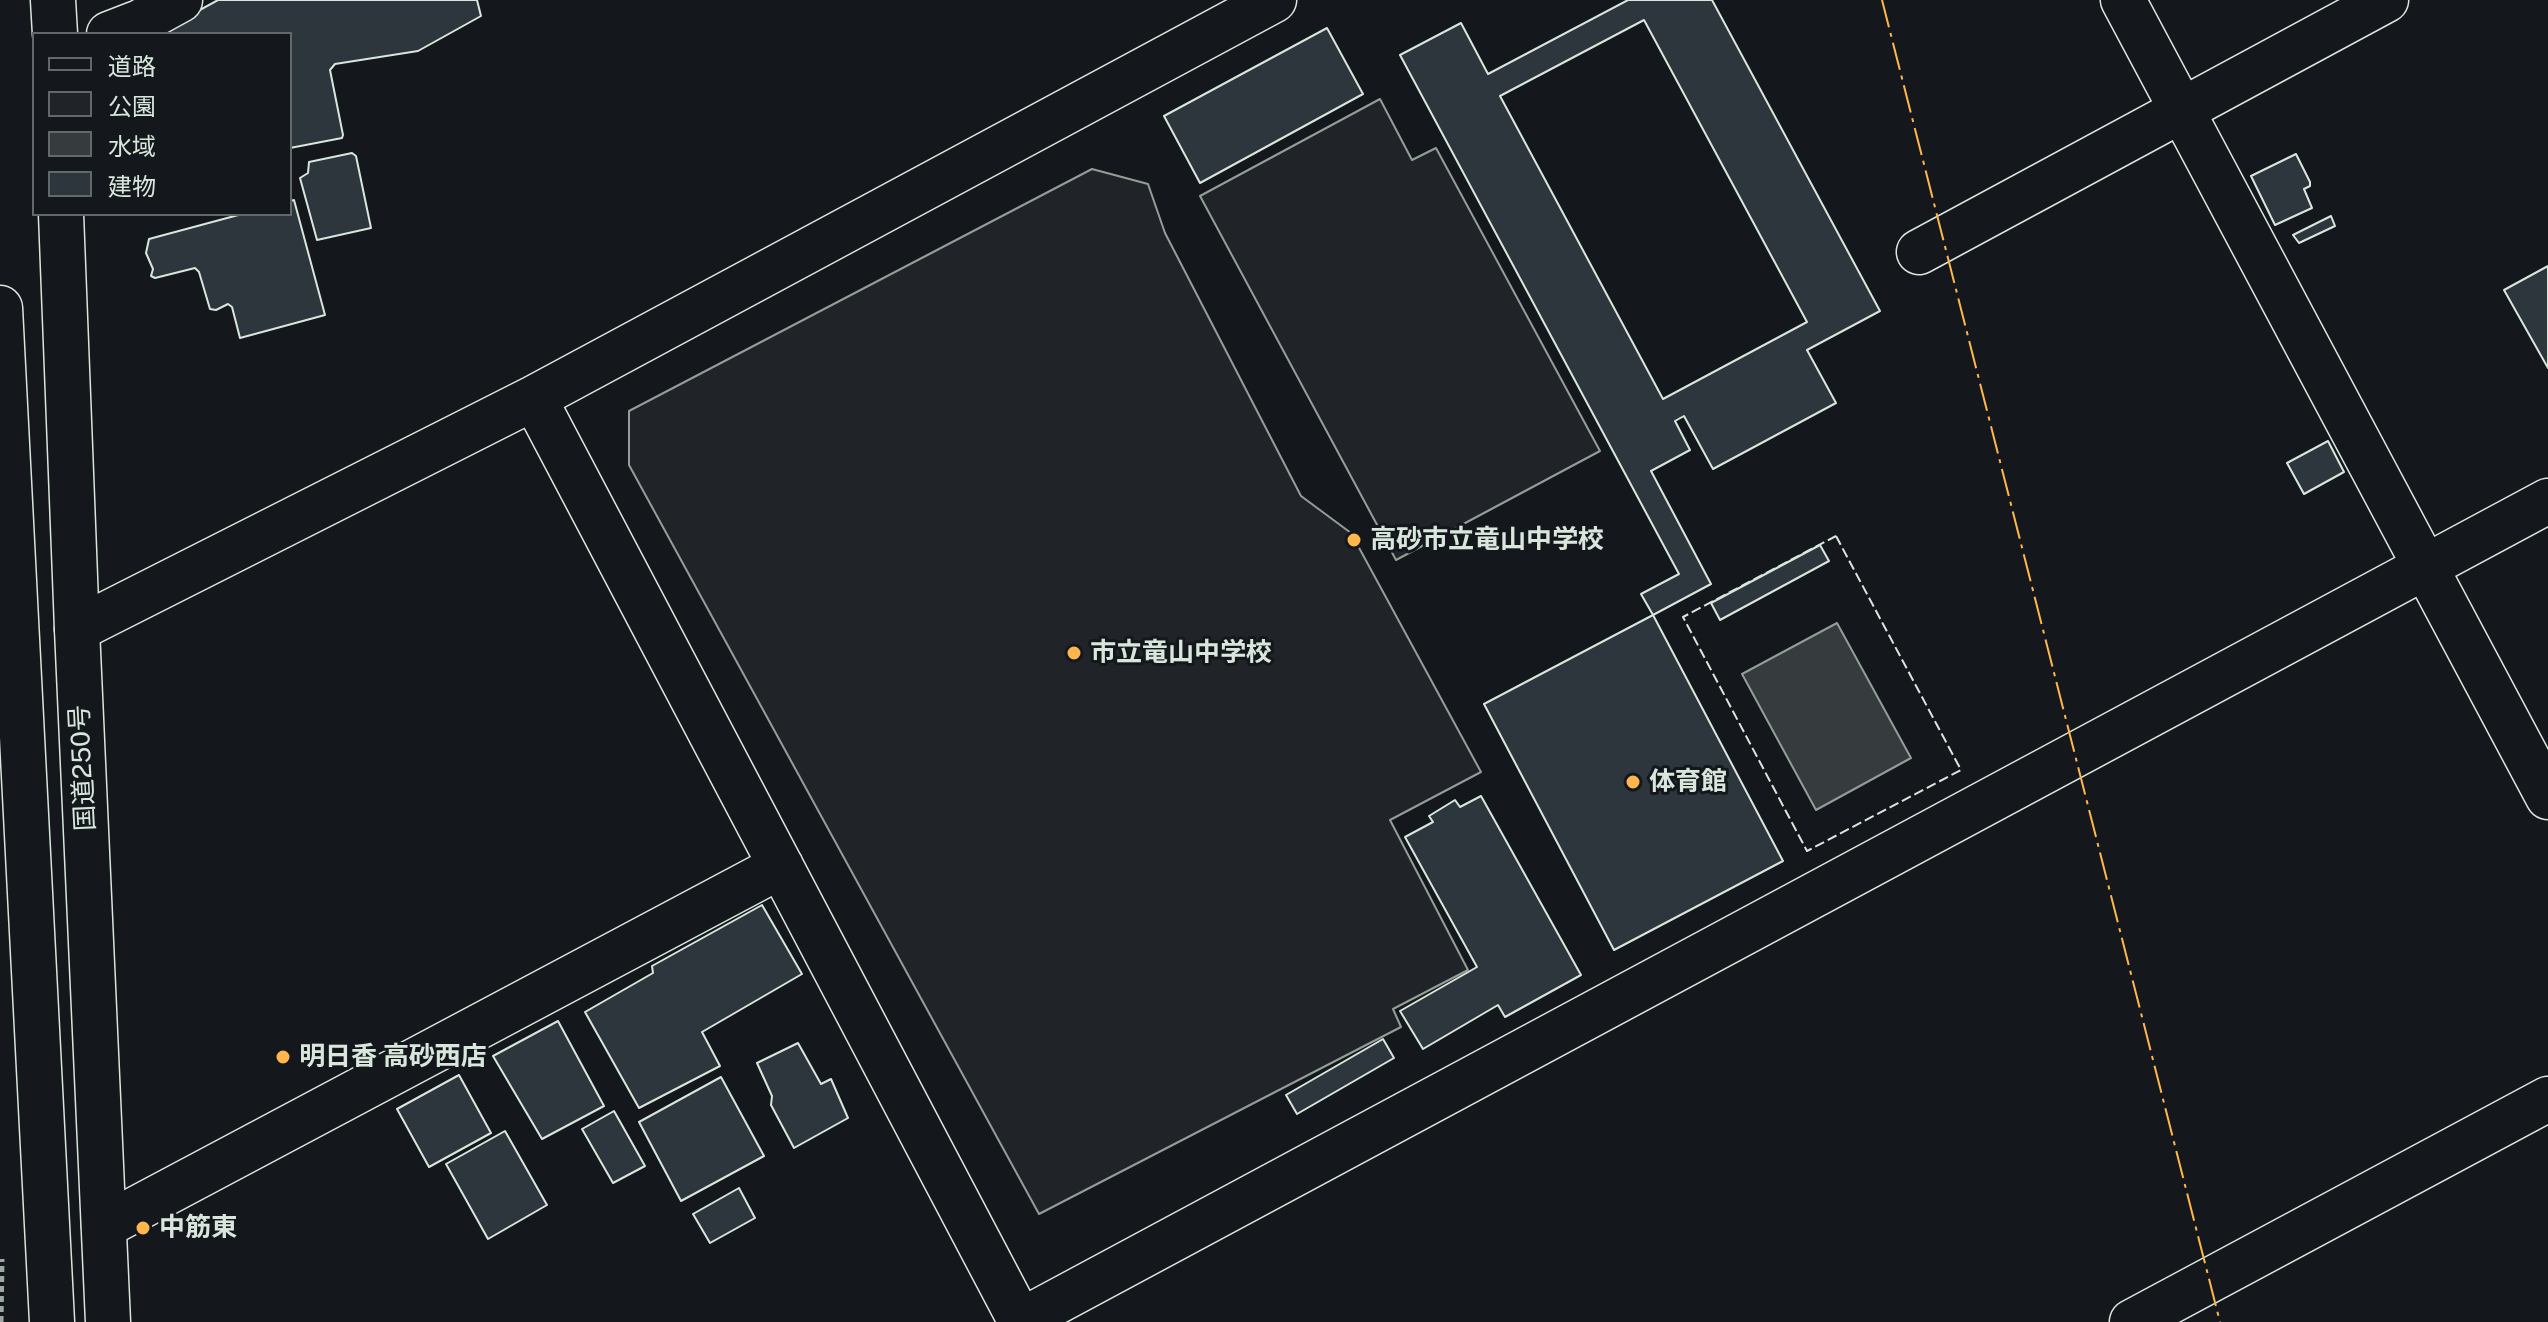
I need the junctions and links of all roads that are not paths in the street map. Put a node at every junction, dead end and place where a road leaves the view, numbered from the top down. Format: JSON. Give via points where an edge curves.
{"nodes":[{"id":1,"x":53,"y":0,"type":"edge"},
{"id":2,"x":180,"y":0,"type":"edge"},
{"id":3,"x":1274,"y":0,"type":"edge"},
{"id":4,"x":2123,"y":0,"type":"edge"},
{"id":5,"x":2386,"y":0,"type":"edge"},
{"id":6,"x":55,"y":32,"type":"edge"},
{"id":7,"x":114,"y":32,"type":"edge"},
{"id":8,"x":2181,"y":109,"type":"junction"},
{"id":9,"x":61,"y":216,"type":"edge"},
{"id":10,"x":1919,"y":252,"type":"dead end"},
{"id":11,"x":0,"y":308,"type":"edge"},
{"id":12,"x":534,"y":398,"type":"junction"},
{"id":13,"x":2548,"y":501,"type":"edge"},
{"id":14,"x":2425,"y":566,"type":"junction"},
{"id":15,"x":77,"y":629,"type":"junction"},
{"id":16,"x":2548,"y":797,"type":"edge"},
{"id":17,"x":781,"y":866,"type":"junction"},
{"id":18,"x":2548,"y":1099,"type":"edge"},
{"id":19,"x":104,"y":1226,"type":"junction"},
{"id":20,"x":52,"y":1322,"type":"edge"},
{"id":21,"x":108,"y":1322,"type":"edge"},
{"id":22,"x":1020,"y":1322,"type":"edge"},
{"id":23,"x":2132,"y":1322,"type":"edge"}],
"edges":[{"from":1,"to":6,"type":"main road"},
{"from":2,"to":7,"type":"main road"},
{"from":3,"to":12,"type":"main road"},
{"from":4,"to":8,"type":"main road"},
{"from":5,"to":8,"type":"main road"},
{"from":8,"to":10,"type":"main road"},
{"from":8,"to":14,"type":"main road"},
{"from":9,"to":15,"type":"main road","name":"国道250号"},
{"from":11,"to":20,"type":"main road"},
{"from":12,"to":15,"type":"main road"},
{"from":12,"to":17,"type":"main road"},
{"from":13,"to":14,"type":"main road"},
{"from":14,"to":16,"type":"main road"},
{"from":14,"to":22,"type":"main road"},
{"from":15,"to":19,"type":"main road","name":"国道250号"},
{"from":17,"to":19,"type":"main road"},
{"from":17,"to":22,"type":"main road"},
{"from":18,"to":23,"type":"main road"},
{"from":19,"to":21,"type":"main road","name":"国道250号"}]}
